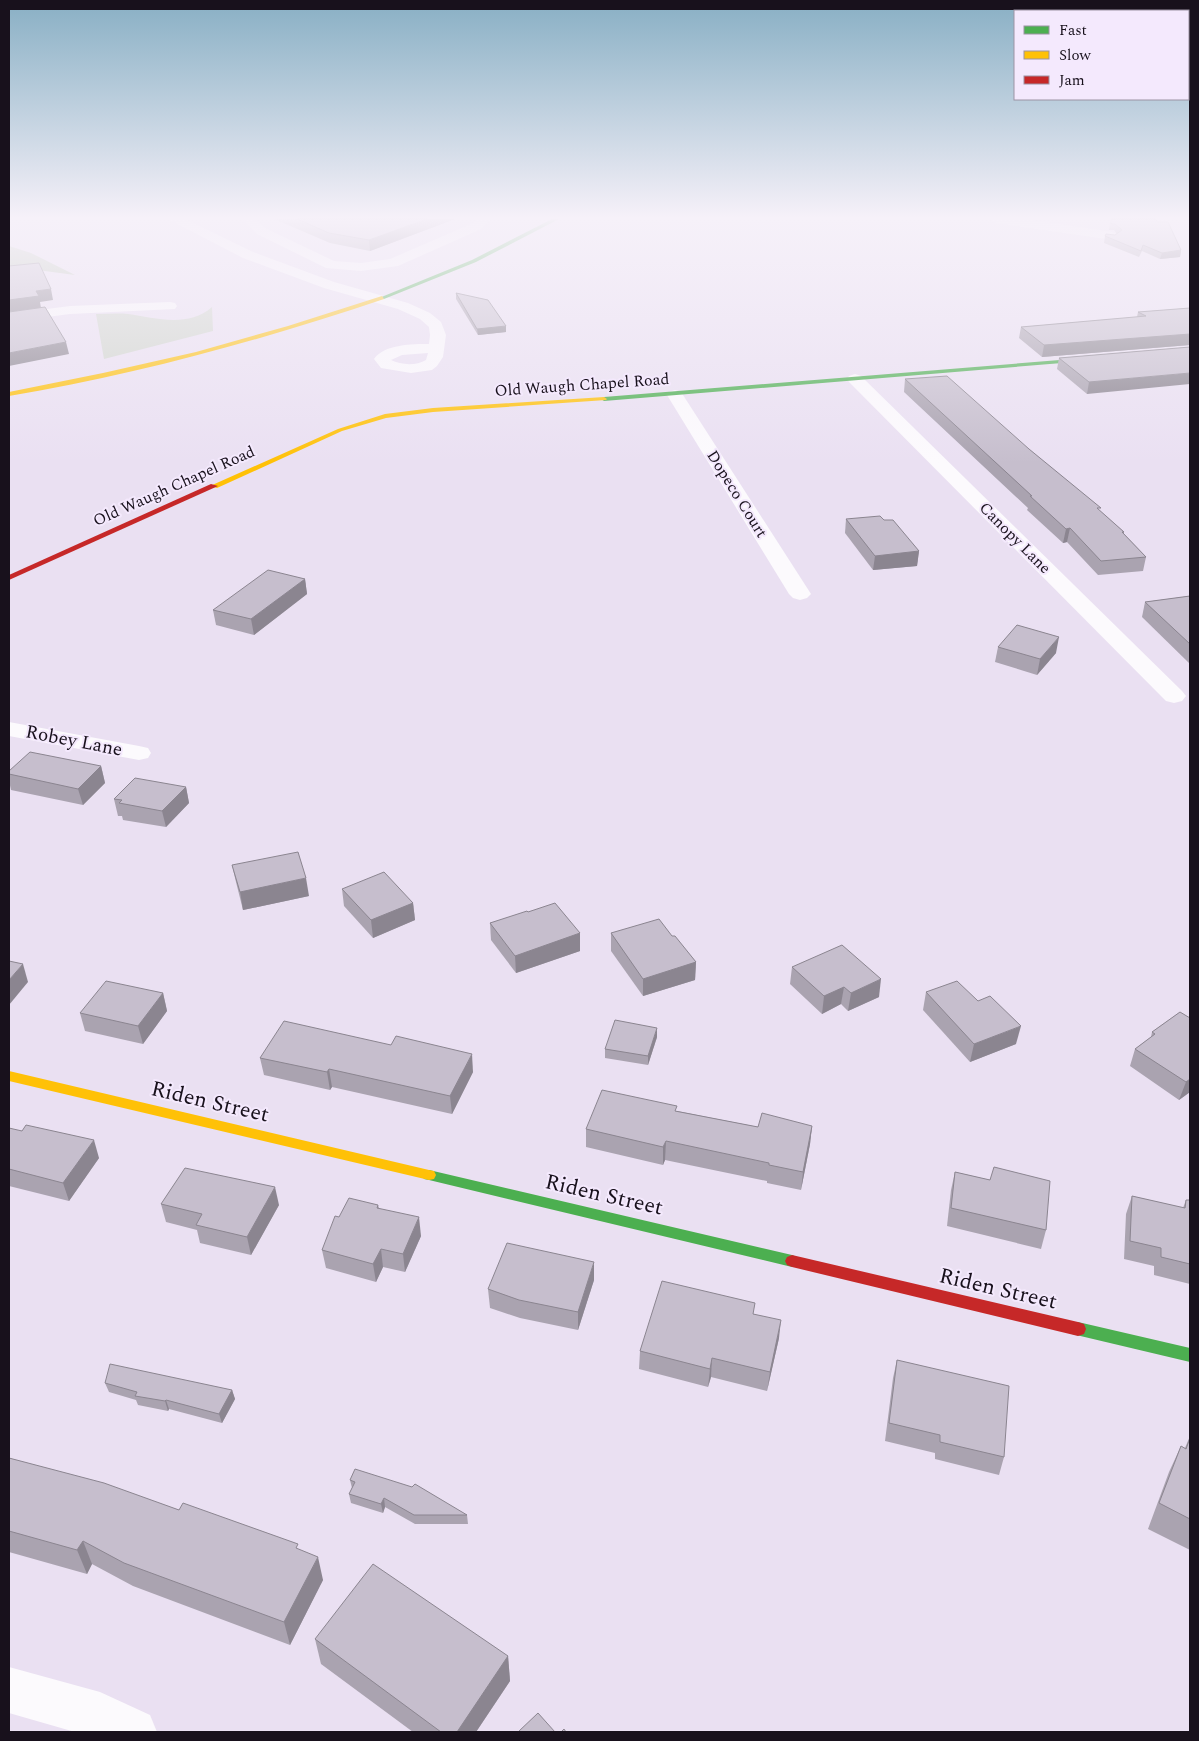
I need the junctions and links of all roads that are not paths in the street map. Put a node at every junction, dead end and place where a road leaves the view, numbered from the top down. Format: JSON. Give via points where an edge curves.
{"nodes":[{"id":1,"x":382,"y":300,"type":"joint"},
{"id":2,"x":170,"y":306,"type":"dead end"},
{"id":3,"x":9,"y":318,"type":"edge"},
{"id":4,"x":436,"y":348,"type":"dead end"},
{"id":5,"x":1105,"y":358,"type":"edge"},
{"id":6,"x":856,"y":379,"type":"junction"},
{"id":7,"x":9,"y":394,"type":"edge"},
{"id":8,"x":675,"y":395,"type":"junction"},
{"id":9,"x":9,"y":578,"type":"edge"},
{"id":10,"x":800,"y":594,"type":"dead end"},
{"id":11,"x":1174,"y":696,"type":"dead end"},
{"id":12,"x":9,"y":729,"type":"edge"},
{"id":13,"x":139,"y":753,"type":"dead end"},
{"id":14,"x":9,"y":1076,"type":"edge"},
{"id":15,"x":1190,"y":1355,"type":"edge"},
{"id":16,"x":9,"y":1690,"type":"edge"},
{"id":17,"x":133,"y":1732,"type":"edge"}],
"edges":[{"from":1,"to":4,"type":"street","via":[[416,312],[436,325]]},
{"from":1,"to":7,"type":"street","via":[[270,335],[148,366]]},
{"from":2,"to":3,"type":"street","via":[[70,310]]},
{"from":5,"to":6,"type":"street","name":"Old Waugh Chapel Road"},
{"from":6,"to":8,"type":"street","name":"Old Waugh Chapel Road"},
{"from":6,"to":11,"type":"street","name":"Canopy Lane"},
{"from":8,"to":9,"type":"street","name":"Old Waugh Chapel Road","via":[[407,412],[366,422],[340,430]]},
{"from":8,"to":10,"type":"street","name":"Dopeco Court"},
{"from":12,"to":13,"type":"street","name":"Robey Lane"},
{"from":14,"to":15,"type":"street","name":"Riden Street"},
{"from":16,"to":17,"type":"street","via":[[100,1716]]}]}
